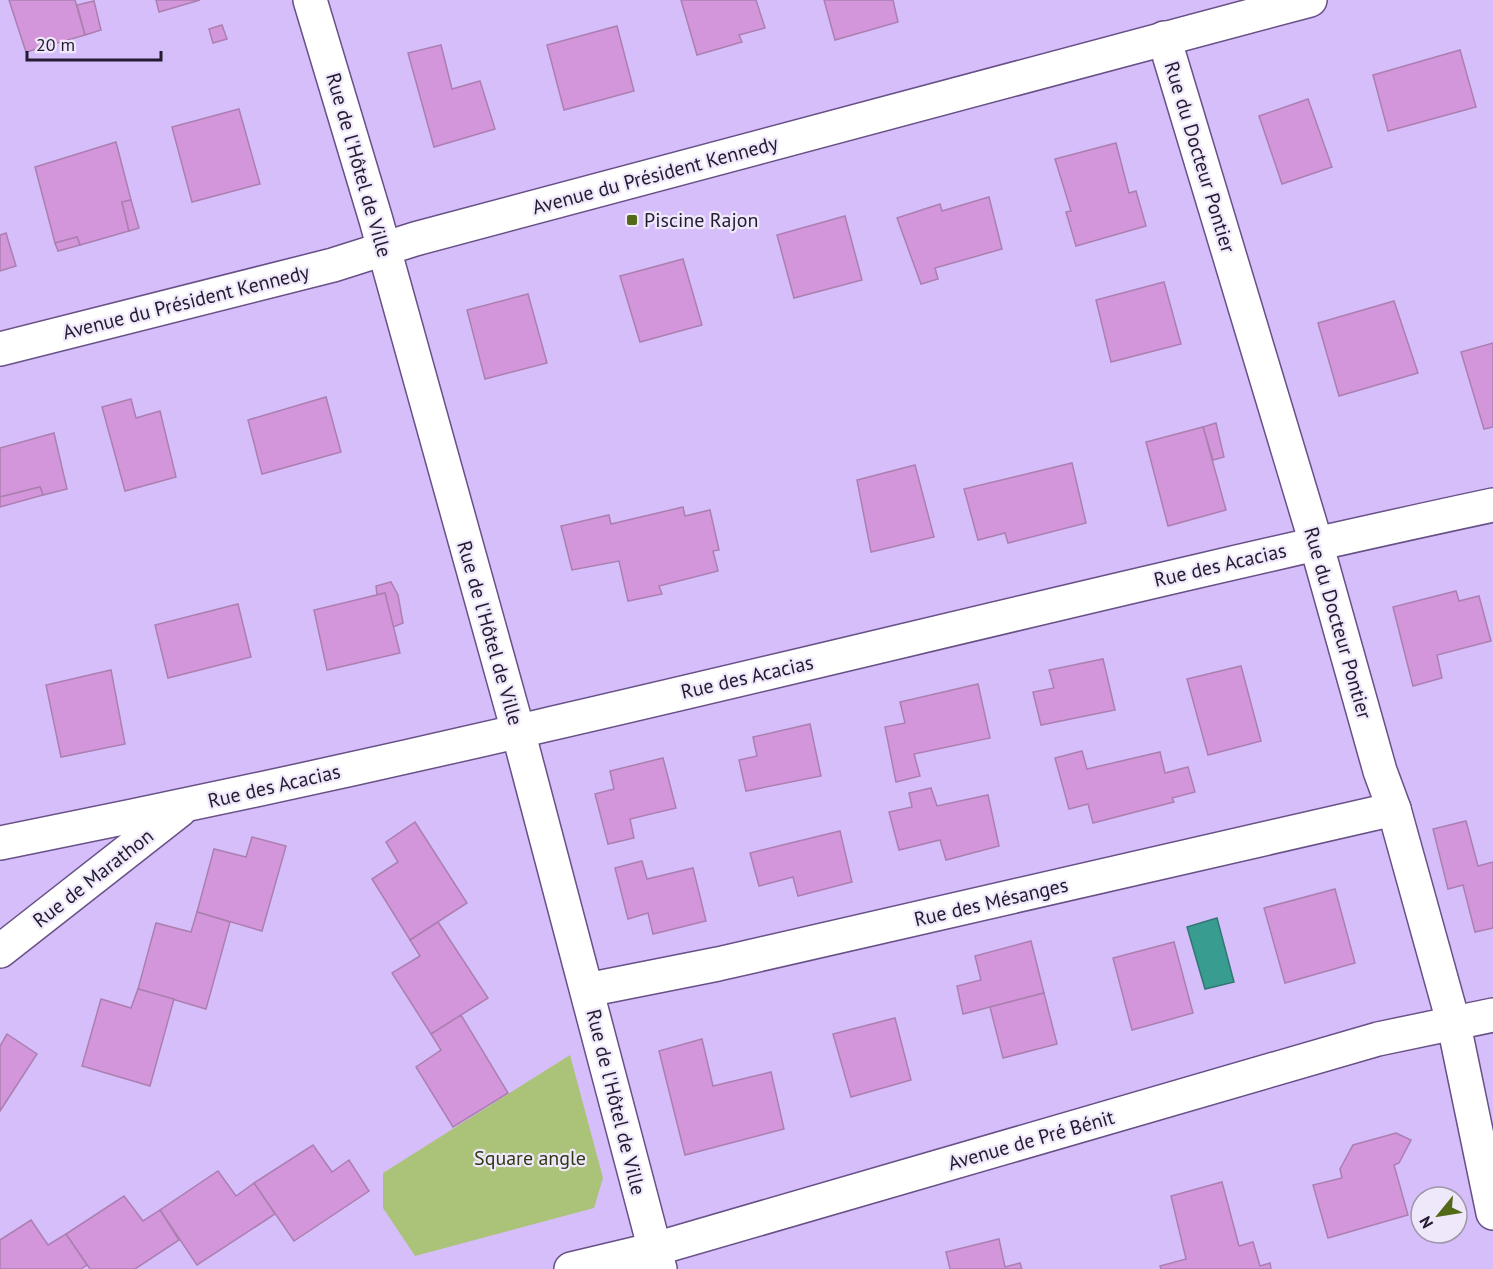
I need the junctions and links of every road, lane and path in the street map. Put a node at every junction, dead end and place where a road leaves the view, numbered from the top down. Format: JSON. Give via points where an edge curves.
{"nodes":[{"id":1,"x":310,"y":0,"type":"edge"},
{"id":2,"x":1310,"y":0,"type":"edge"},
{"id":3,"x":1164,"y":38,"type":"junction"},
{"id":4,"x":384,"y":249,"type":"junction"},
{"id":5,"x":0,"y":350,"type":"edge"},
{"id":6,"x":1493,"y":505,"type":"edge"},
{"id":7,"x":1316,"y":543,"type":"junction"},
{"id":8,"x":518,"y":731,"type":"junction"},
{"id":9,"x":186,"y":806,"type":"junction"},
{"id":10,"x":1394,"y":810,"type":"junction"},
{"id":11,"x":0,"y":843,"type":"edge"},
{"id":12,"x":0,"y":951,"type":"edge"},
{"id":13,"x":587,"y":990,"type":"junction"},
{"id":14,"x":1493,"y":1015,"type":"edge"},
{"id":15,"x":1454,"y":1025,"type":"junction"},
{"id":16,"x":1493,"y":1213,"type":"edge"},
{"id":17,"x":657,"y":1259,"type":"edge"},
{"id":18,"x":571,"y":1269,"type":"edge"}],
"edges":[{"from":1,"to":4,"type":"street","name":"Rue de l'Hôtel de Ville"},
{"from":2,"to":3,"type":"street","name":"Avenue du Président Kennedy"},
{"from":3,"to":4,"type":"street","name":"Avenue du Président Kennedy"},
{"from":3,"to":7,"type":"street","name":"Rue du Docteur Pontier"},
{"from":4,"to":5,"type":"street","name":"Avenue du Président Kennedy"},
{"from":4,"to":8,"type":"street","name":"Rue de l'Hôtel de Ville"},
{"from":6,"to":7,"type":"street","name":"Rue des Acacias"},
{"from":7,"to":8,"type":"street","name":"Rue des Acacias"},
{"from":7,"to":10,"type":"street","name":"Rue du Docteur Pontier"},
{"from":8,"to":9,"type":"street","name":"Rue des Acacias"},
{"from":8,"to":13,"type":"street","name":"Rue de l'Hôtel de Ville"},
{"from":9,"to":11,"type":"street","name":"Rue des Acacias"},
{"from":9,"to":12,"type":"street","name":"Rue de Marathon"},
{"from":10,"to":13,"type":"street","name":"Rue des Mésanges","via":[[718,964]]},
{"from":10,"to":15,"type":"street","name":"Rue du Docteur Pontier"},
{"from":13,"to":17,"type":"street","name":"Rue de l'Hôtel de Ville"},
{"from":14,"to":15,"type":"street","name":"Avenue de Pré Bénit"},
{"from":15,"to":16,"type":"street","name":"Rue du Docteur Pontier"},
{"from":15,"to":17,"type":"street","name":"Avenue de Pré Bénit","via":[[1378,1040]]},
{"from":17,"to":18,"type":"street","name":"Avenue de Pré Bénit"}]}
